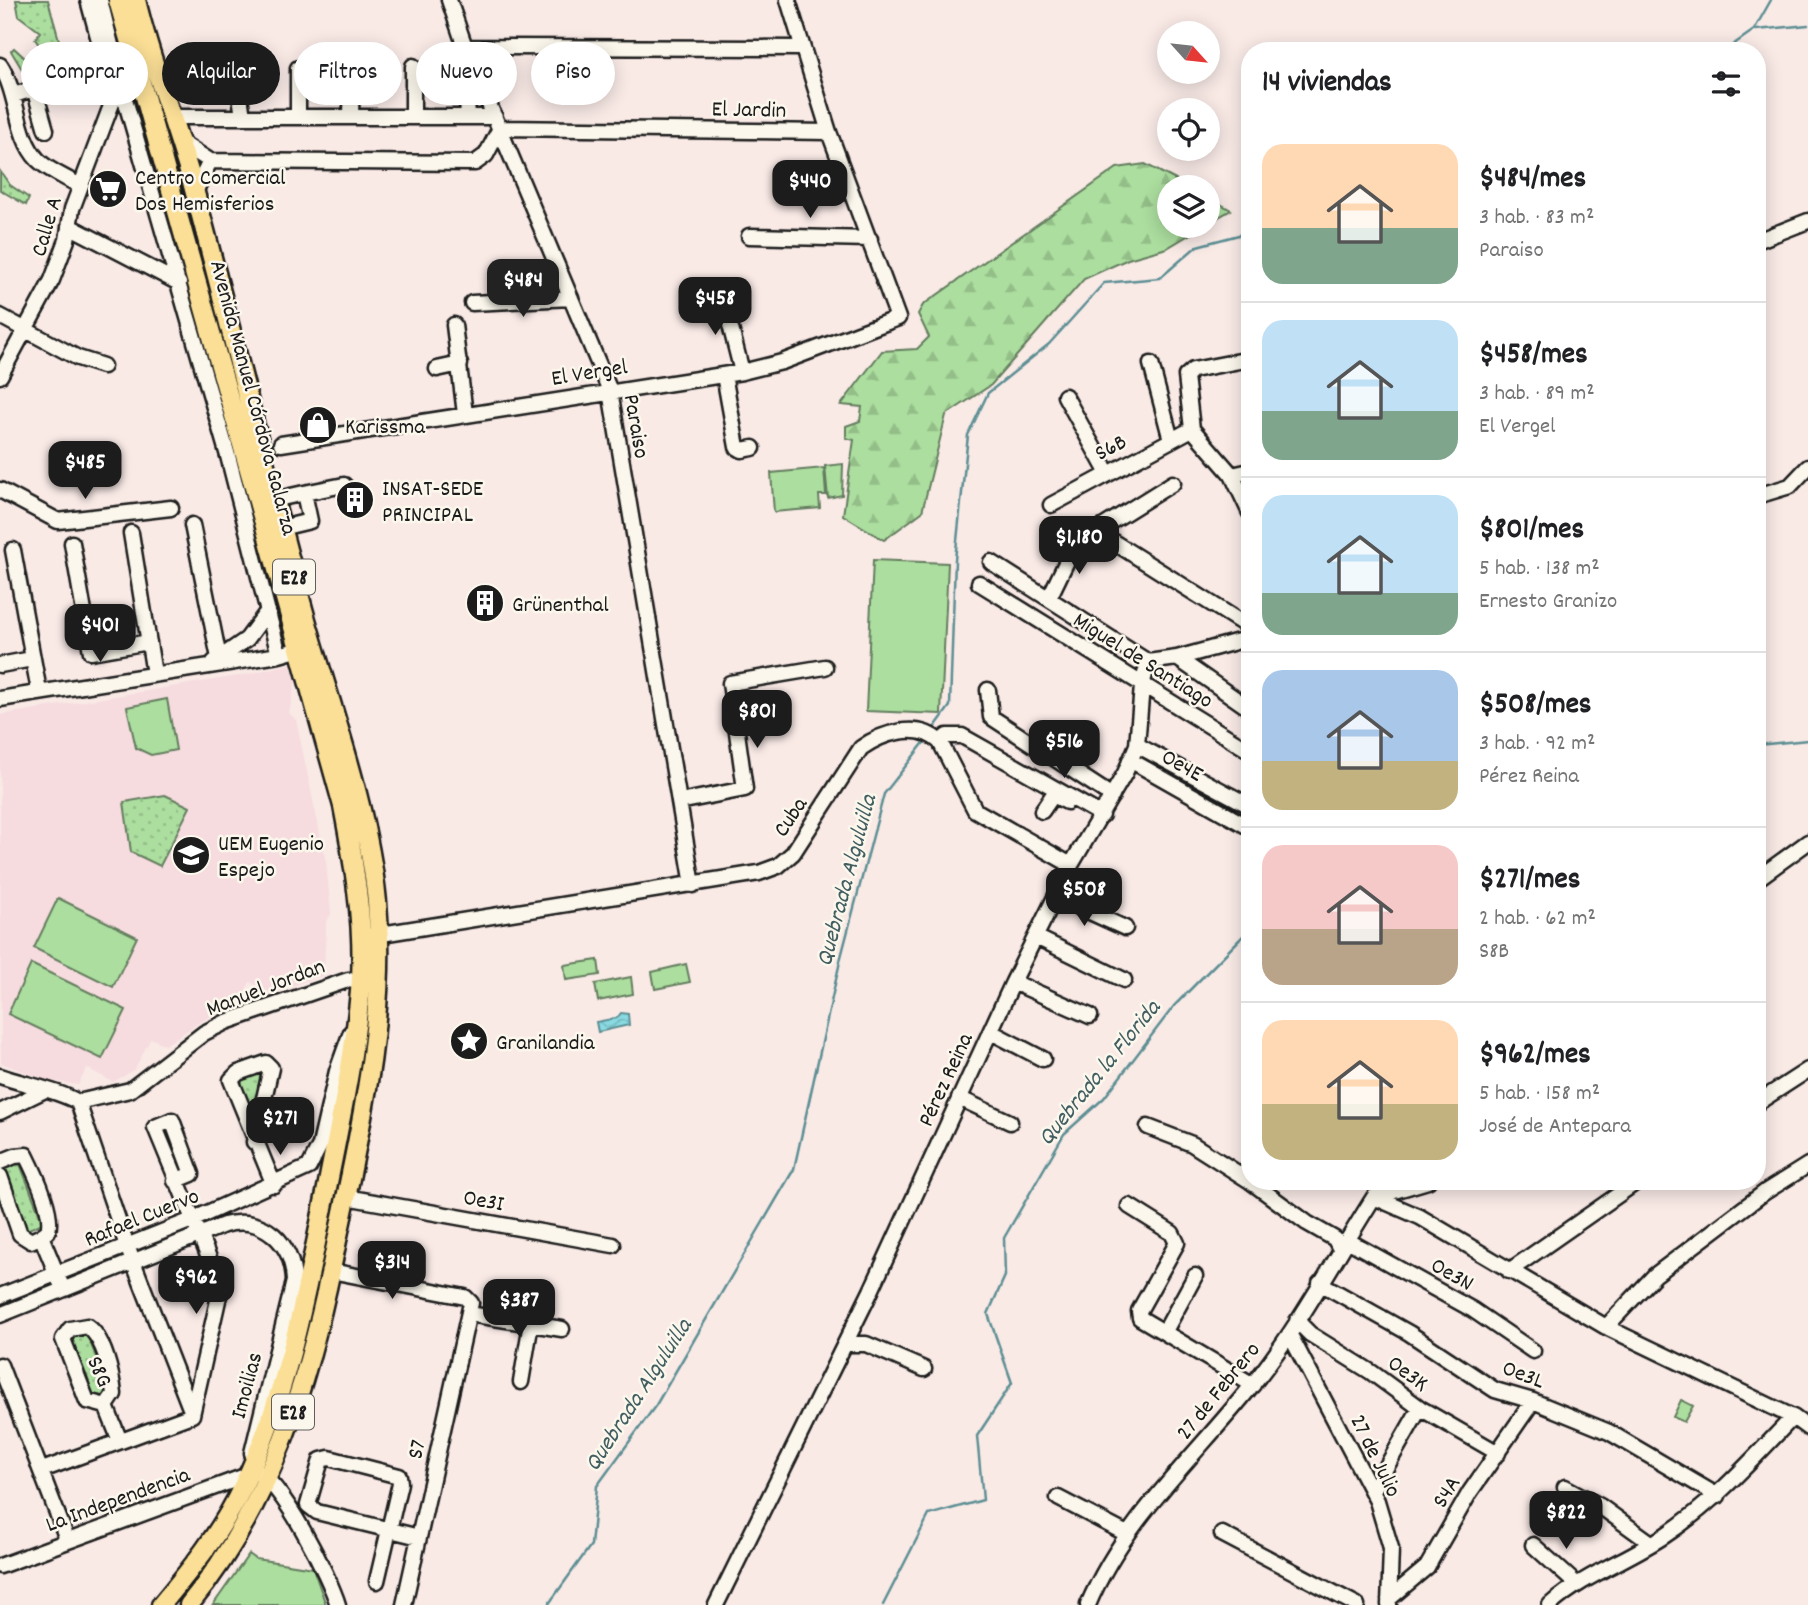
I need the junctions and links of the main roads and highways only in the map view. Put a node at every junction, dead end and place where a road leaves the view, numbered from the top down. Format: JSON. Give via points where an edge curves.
{"nodes":[{"id":1,"x":118,"y":0,"type":"edge"},
{"id":2,"x":136,"y":0,"type":"edge"},
{"id":3,"x":369,"y":936,"type":"junction"},
{"id":4,"x":161,"y":1605,"type":"edge"},
{"id":5,"x":189,"y":1605,"type":"edge"}],
"edges":[{"from":1,"to":3,"type":"main road","name":"Avenida Manuel Córdova Galarza","number":"E28","via":[[235,454],[300,649],[342,806]]},
{"from":2,"to":3,"type":"main road","name":"Avenida Manuel Córdova Galarza","number":"E28","via":[[195,192],[273,500],[359,807],[373,872]]},
{"from":3,"to":4,"type":"main road","name":"Avenida Manuel Córdova Galarza","number":"E28","via":[[336,1142],[290,1360],[273,1417],[250,1472],[216,1532]]},
{"from":3,"to":5,"type":"main road","name":"Avenida Manuel Córdova Galarza","number":"E28","via":[[377,989],[374,1039],[308,1372],[248,1518]]}]}
